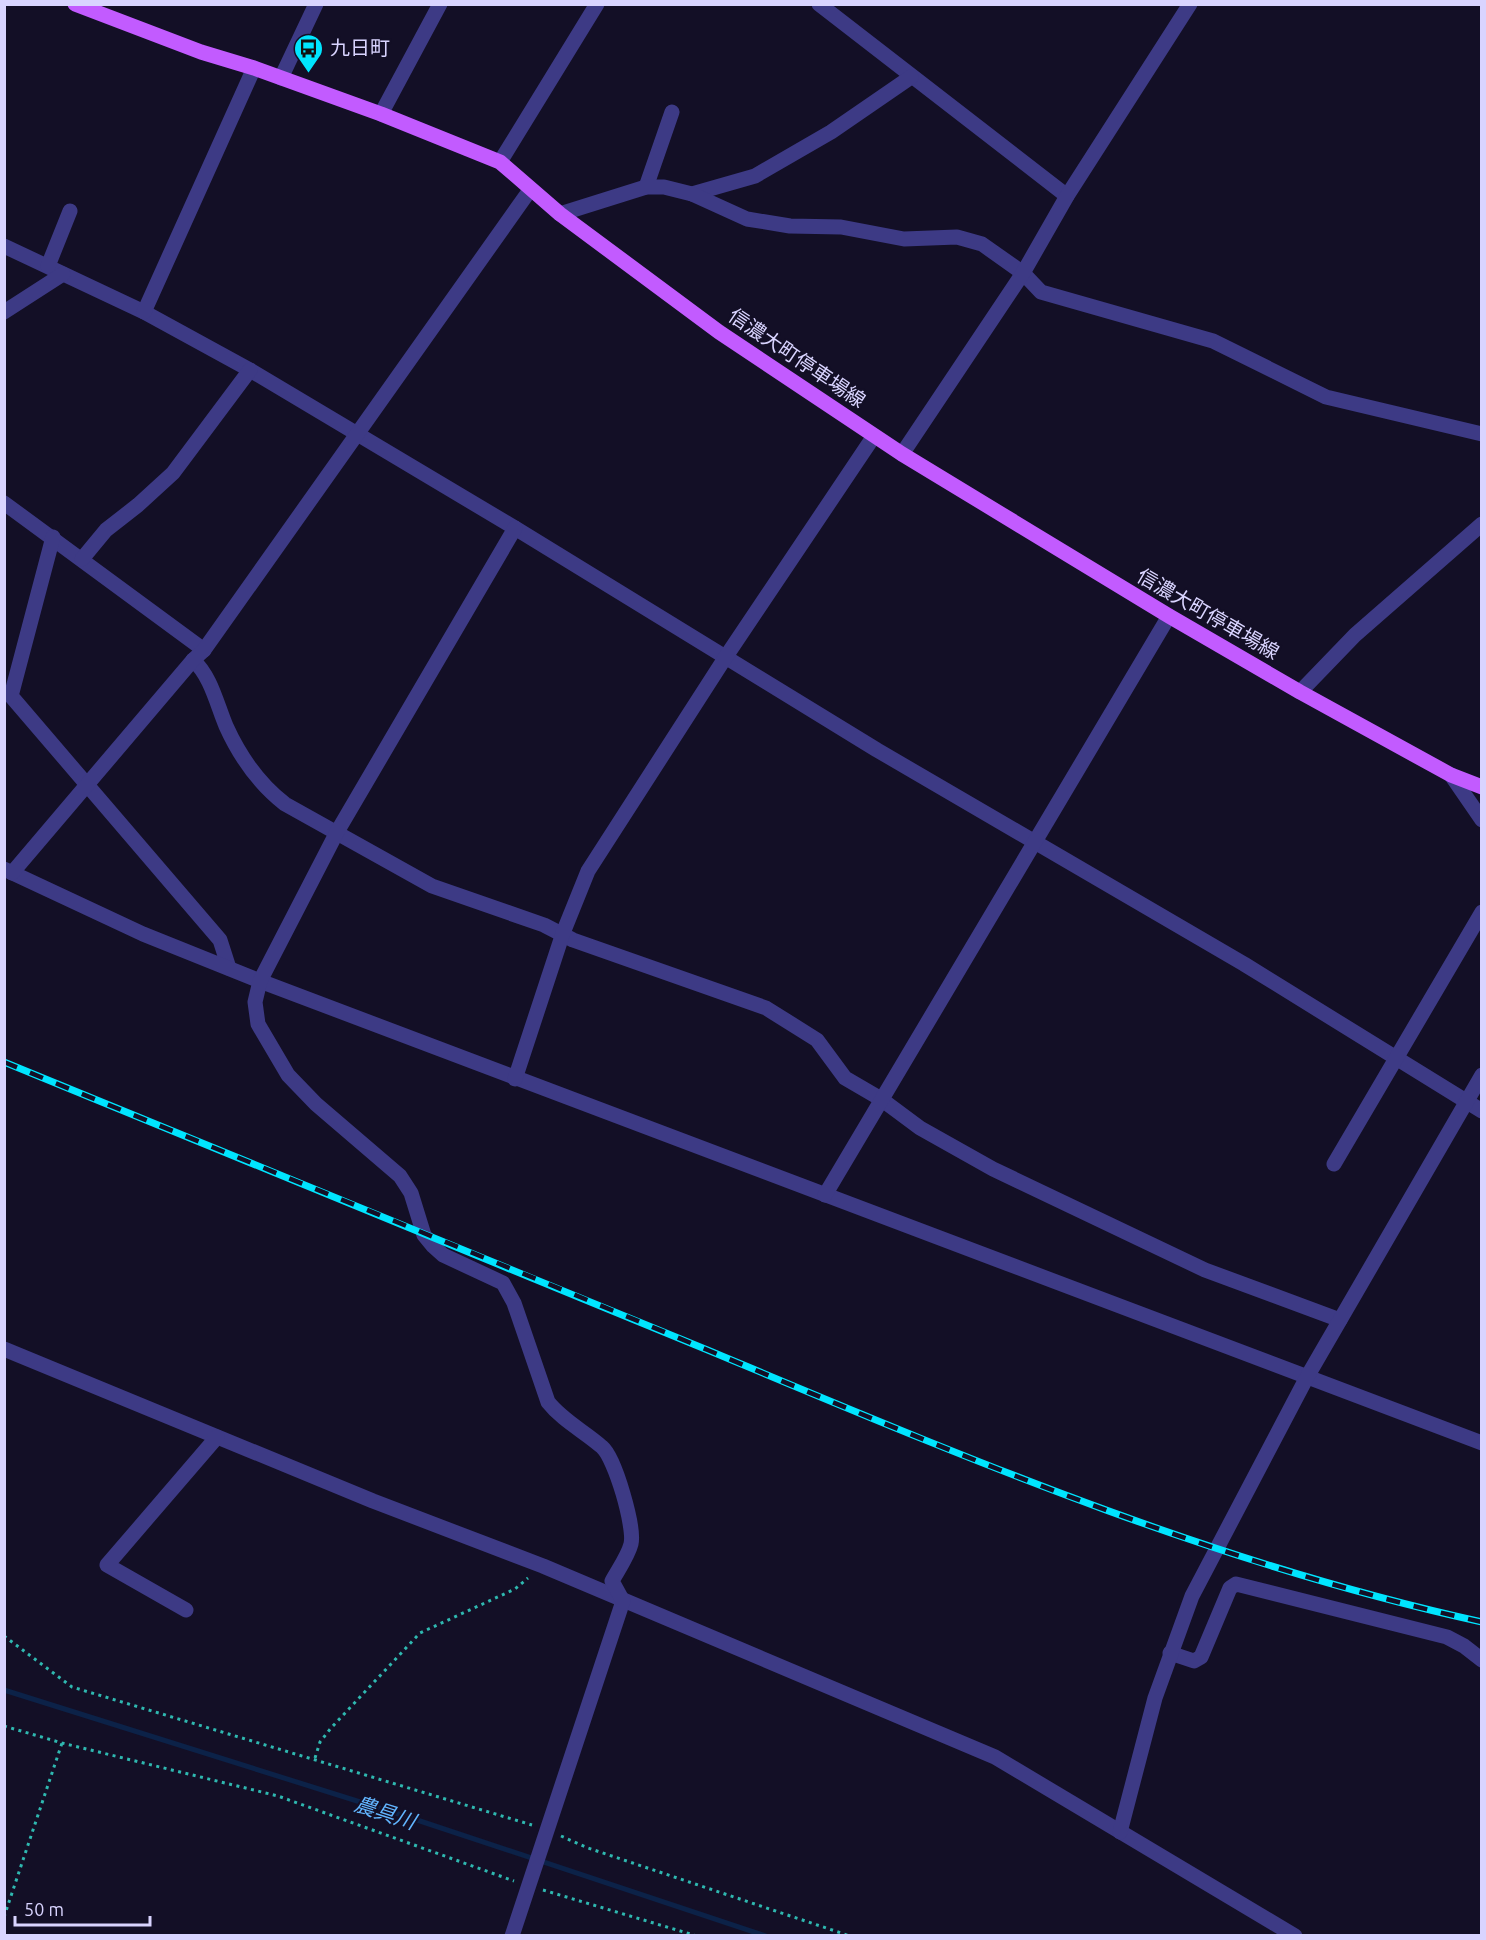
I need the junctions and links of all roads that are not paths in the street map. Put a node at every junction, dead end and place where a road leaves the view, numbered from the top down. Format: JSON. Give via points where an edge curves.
{"nodes":[{"id":1,"x":75,"y":4,"type":"edge"},
{"id":2,"x":316,"y":4,"type":"edge"},
{"id":3,"x":440,"y":4,"type":"edge"},
{"id":4,"x":597,"y":4,"type":"edge"},
{"id":5,"x":819,"y":4,"type":"edge"},
{"id":6,"x":1190,"y":4,"type":"edge"},
{"id":7,"x":254,"y":68,"type":"junction"},
{"id":8,"x":911,"y":77,"type":"junction"},
{"id":9,"x":281,"y":78,"type":"junction"},
{"id":10,"x":672,"y":112,"type":"dead end"},
{"id":11,"x":381,"y":114,"type":"junction"},
{"id":12,"x":500,"y":162,"type":"junction"},
{"id":13,"x":646,"y":187,"type":"junction"},
{"id":14,"x":530,"y":190,"type":"junction"},
{"id":15,"x":692,"y":194,"type":"junction"},
{"id":16,"x":1067,"y":196,"type":"junction"},
{"id":17,"x":70,"y":211,"type":"dead end"},
{"id":18,"x":560,"y":214,"type":"junction"},
{"id":19,"x":4,"y":246,"type":"edge"},
{"id":20,"x":48,"y":266,"type":"junction"},
{"id":21,"x":63,"y":273,"type":"junction"},
{"id":22,"x":1023,"y":273,"type":"junction"},
{"id":23,"x":4,"y":312,"type":"edge"},
{"id":24,"x":144,"y":312,"type":"junction"},
{"id":25,"x":250,"y":370,"type":"junction"},
{"id":26,"x":356,"y":434,"type":"junction"},
{"id":27,"x":1482,"y":434,"type":"edge"},
{"id":28,"x":874,"y":436,"type":"junction"},
{"id":29,"x":903,"y":454,"type":"junction"},
{"id":30,"x":4,"y":503,"type":"edge"},
{"id":31,"x":1482,"y":525,"type":"edge"},
{"id":32,"x":515,"y":528,"type":"junction"},
{"id":33,"x":53,"y":537,"type":"junction"},
{"id":34,"x":82,"y":560,"type":"junction"},
{"id":35,"x":1169,"y":616,"type":"junction"},
{"id":36,"x":199,"y":655,"type":"junction"},
{"id":37,"x":724,"y":658,"type":"junction"},
{"id":38,"x":1300,"y":692,"type":"junction"},
{"id":39,"x":1451,"y":775,"type":"junction"},
{"id":40,"x":87,"y":785,"type":"junction"},
{"id":41,"x":1482,"y":787,"type":"edge"},
{"id":42,"x":1482,"y":820,"type":"edge"},
{"id":43,"x":337,"y":832,"type":"junction"},
{"id":44,"x":1034,"y":844,"type":"junction"},
{"id":45,"x":8,"y":871,"type":"edge"},
{"id":46,"x":1482,"y":912,"type":"edge"},
{"id":47,"x":563,"y":933,"type":"junction"},
{"id":48,"x":229,"y":968,"type":"junction"},
{"id":49,"x":260,"y":981,"type":"junction"},
{"id":50,"x":1396,"y":1058,"type":"junction"},
{"id":51,"x":1482,"y":1075,"type":"edge"},
{"id":52,"x":515,"y":1079,"type":"junction"},
{"id":53,"x":881,"y":1099,"type":"junction"},
{"id":54,"x":1465,"y":1101,"type":"junction"},
{"id":55,"x":1482,"y":1111,"type":"edge"},
{"id":56,"x":1334,"y":1164,"type":"dead end"},
{"id":57,"x":825,"y":1195,"type":"junction"},
{"id":58,"x":1340,"y":1320,"type":"junction"},
{"id":59,"x":4,"y":1349,"type":"edge"},
{"id":60,"x":1307,"y":1377,"type":"junction"},
{"id":61,"x":217,"y":1437,"type":"junction"},
{"id":62,"x":1482,"y":1443,"type":"edge"},
{"id":63,"x":623,"y":1600,"type":"junction"},
{"id":64,"x":186,"y":1610,"type":"dead end"},
{"id":65,"x":1170,"y":1653,"type":"junction"},
{"id":66,"x":1482,"y":1660,"type":"edge"},
{"id":67,"x":1120,"y":1832,"type":"junction"},
{"id":68,"x":512,"y":1935,"type":"edge"},
{"id":69,"x":1295,"y":1935,"type":"edge"}],
"edges":[{"from":1,"to":7,"type":"main road","name":"信濃大町停車場線"},
{"from":2,"to":9,"type":"street"},
{"from":3,"to":11,"type":"street"},
{"from":4,"to":12,"type":"street"},
{"from":5,"to":8,"type":"street"},
{"from":6,"to":16,"type":"street"},
{"from":7,"to":9,"type":"main road","name":"信濃大町停車場線"},
{"from":7,"to":24,"type":"street"},
{"from":8,"to":15,"type":"street","via":[[831,132],[755,176]]},
{"from":8,"to":16,"type":"street"},
{"from":9,"to":11,"type":"main road","name":"信濃大町停車場線"},
{"from":10,"to":13,"type":"street"},
{"from":11,"to":12,"type":"main road","name":"信濃大町停車場線"},
{"from":12,"to":14,"type":"main road","name":"信濃大町停車場線"},
{"from":13,"to":15,"type":"street"},
{"from":13,"to":18,"type":"street"},
{"from":14,"to":18,"type":"main road","name":"信濃大町停車場線"},
{"from":14,"to":26,"type":"street"},
{"from":15,"to":22,"type":"street","via":[[747,219],[790,226],[841,227],[904,239],[957,237],[982,244]]},
{"from":16,"to":22,"type":"street"},
{"from":17,"to":20,"type":"street"},
{"from":18,"to":28,"type":"main road","name":"信濃大町停車場線","via":[[719,332]]},
{"from":19,"to":20,"type":"street"},
{"from":20,"to":21,"type":"street"},
{"from":21,"to":23,"type":"street"},
{"from":21,"to":24,"type":"street"},
{"from":22,"to":27,"type":"street","via":[[1041,292],[1213,341],[1326,397]]},
{"from":22,"to":29,"type":"street"},
{"from":24,"to":25,"type":"street"},
{"from":25,"to":26,"type":"street"},
{"from":25,"to":34,"type":"street","via":[[173,472],[106,530]]},
{"from":26,"to":32,"type":"street"},
{"from":26,"to":36,"type":"street"},
{"from":28,"to":29,"type":"main road","name":"信濃大町停車場線"},
{"from":28,"to":37,"type":"street"},
{"from":29,"to":35,"type":"main road","name":"信濃大町停車場線"},
{"from":30,"to":33,"type":"street"},
{"from":31,"to":38,"type":"street","via":[[1355,636]]},
{"from":32,"to":37,"type":"street"},
{"from":32,"to":43,"type":"street"},
{"from":33,"to":34,"type":"street"},
{"from":33,"to":40,"type":"street","via":[[11,696]]},
{"from":34,"to":36,"type":"street"},
{"from":35,"to":38,"type":"main road","name":"信濃大町停車場線"},
{"from":35,"to":44,"type":"street"},
{"from":36,"to":40,"type":"street"},
{"from":36,"to":43,"type":"street","via":[[227,729],[263,786],[285,804]]},
{"from":37,"to":44,"type":"street"},
{"from":37,"to":47,"type":"street","via":[[588,871]]},
{"from":38,"to":39,"type":"main road","name":"信濃大町停車場線"},
{"from":39,"to":41,"type":"main road","name":"信濃大町停車場線"},
{"from":39,"to":42,"type":"street"},
{"from":40,"to":45,"type":"street"},
{"from":40,"to":48,"type":"street","via":[[220,940]]},
{"from":43,"to":47,"type":"street","via":[[432,886]]},
{"from":43,"to":49,"type":"street"},
{"from":44,"to":50,"type":"street","via":[[1244,964]]},
{"from":44,"to":53,"type":"street"},
{"from":45,"to":48,"type":"street","via":[[143,934]]},
{"from":46,"to":50,"type":"street"},
{"from":47,"to":52,"type":"street"},
{"from":47,"to":53,"type":"street","via":[[573,940],[766,1008],[817,1040],[845,1078]]},
{"from":48,"to":49,"type":"street"},
{"from":49,"to":52,"type":"street"},
{"from":49,"to":63,"type":"street","via":[[255,1002],[258,1024],[288,1075],[400,1176],[411,1193],[424,1235],[433,1246],[443,1255],[503,1283],[548,1402],[610,1457],[629,1517],[631,1543],[612,1581]]},
{"from":50,"to":54,"type":"street"},
{"from":50,"to":56,"type":"street"},
{"from":51,"to":54,"type":"street"},
{"from":52,"to":57,"type":"street"},
{"from":53,"to":57,"type":"street"},
{"from":53,"to":58,"type":"street","via":[[920,1128],[993,1169],[1205,1270]]},
{"from":54,"to":55,"type":"street"},
{"from":54,"to":58,"type":"street"},
{"from":57,"to":60,"type":"street"},
{"from":58,"to":60,"type":"street"},
{"from":59,"to":61,"type":"street"},
{"from":60,"to":62,"type":"street"},
{"from":60,"to":65,"type":"street","via":[[1215,1548]]},
{"from":61,"to":63,"type":"street"},
{"from":61,"to":64,"type":"street","via":[[107,1565]]},
{"from":63,"to":67,"type":"street","via":[[995,1757]]},
{"from":63,"to":68,"type":"street"},
{"from":65,"to":66,"type":"street","via":[[1194,1661],[1201,1657],[1230,1588],[1236,1584],[1447,1637]]},
{"from":65,"to":67,"type":"street"},
{"from":67,"to":69,"type":"street"}]}
